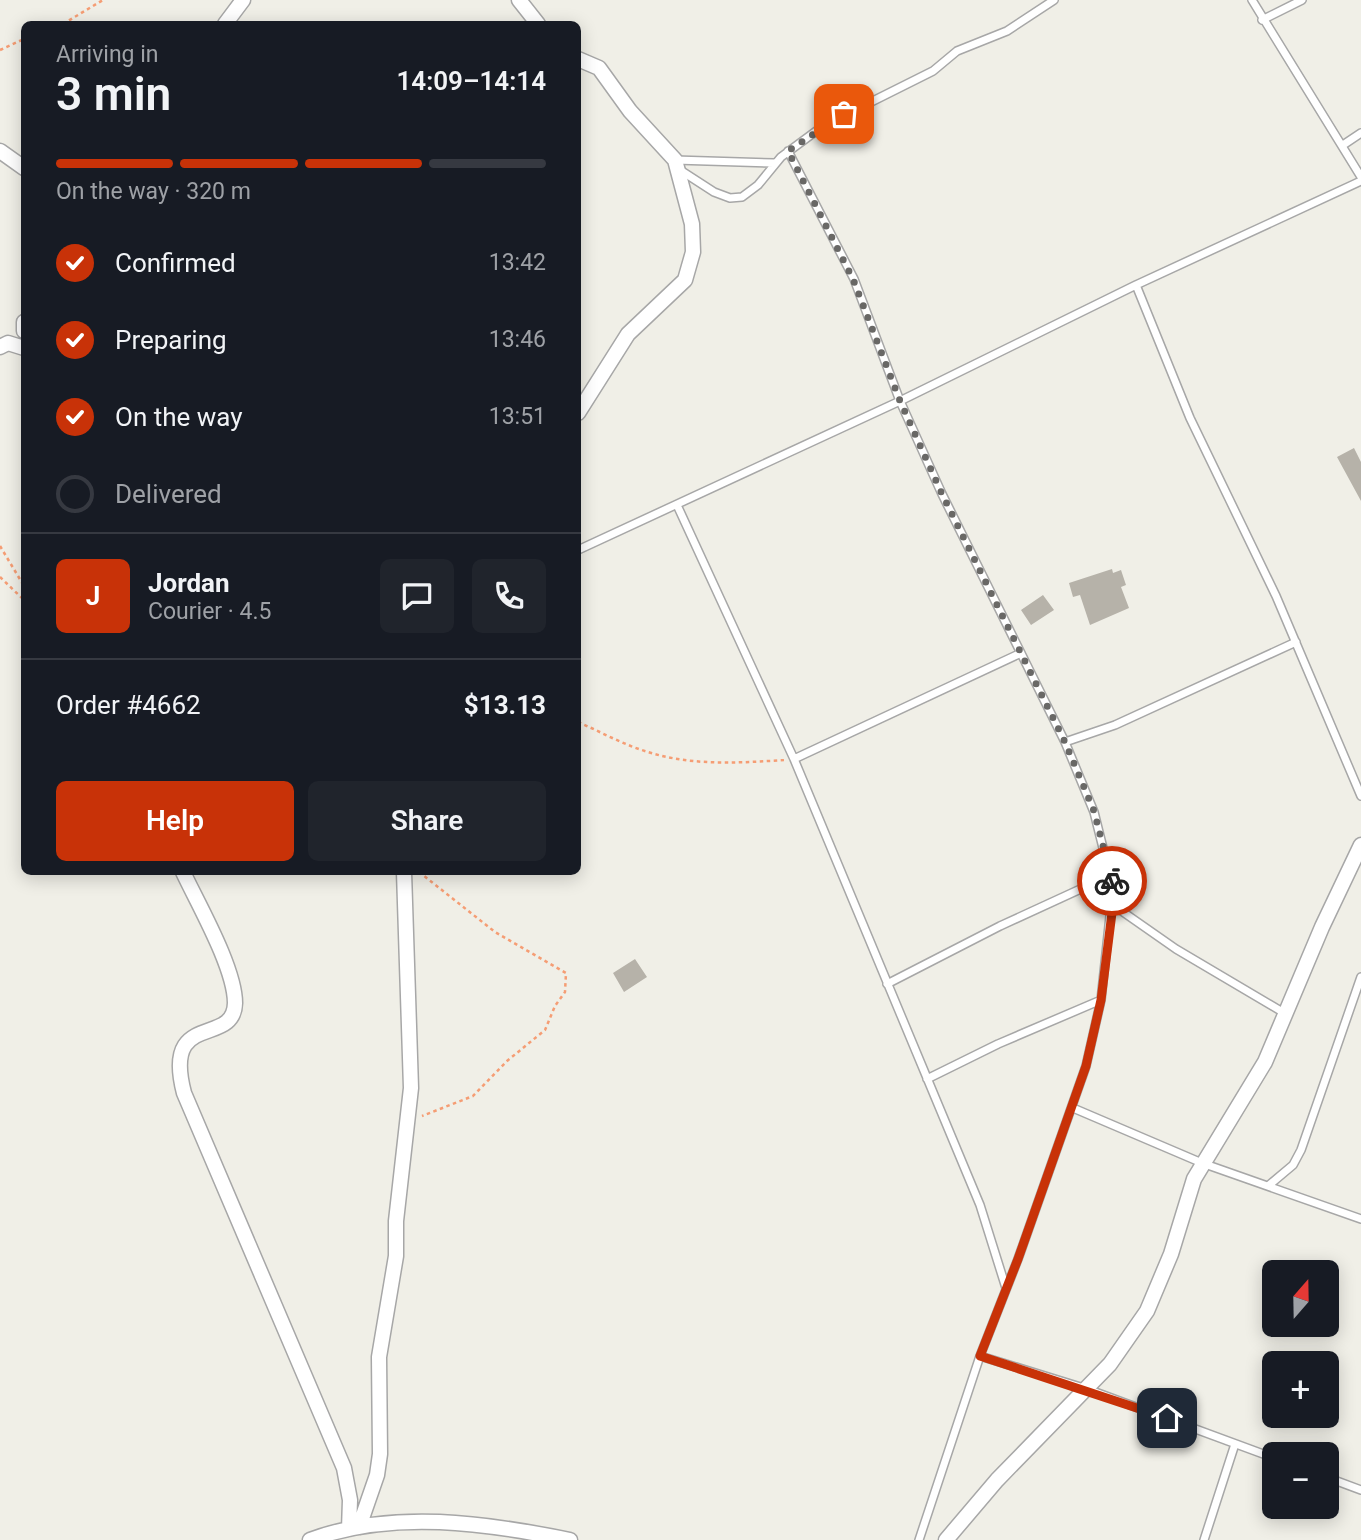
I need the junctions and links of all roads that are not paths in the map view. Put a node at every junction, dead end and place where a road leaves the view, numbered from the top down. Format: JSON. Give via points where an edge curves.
{"nodes":[{"id":1,"x":243,"y":0,"type":"edge"},
{"id":2,"x":519,"y":0,"type":"edge"},
{"id":3,"x":1054,"y":0,"type":"edge"},
{"id":4,"x":1252,"y":0,"type":"edge"},
{"id":5,"x":1302,"y":0,"type":"edge"},
{"id":6,"x":1262,"y":20,"type":"junction"},
{"id":7,"x":227,"y":21,"type":"edge"},
{"id":8,"x":536,"y":21,"type":"edge"},
{"id":9,"x":581,"y":60,"type":"edge"},
{"id":10,"x":1361,"y":133,"type":"edge"},
{"id":11,"x":1343,"y":145,"type":"junction"},
{"id":12,"x":0,"y":151,"type":"edge"},
{"id":13,"x":788,"y":151,"type":"junction"},
{"id":14,"x":774,"y":163,"type":"junction"},
{"id":15,"x":676,"y":165,"type":"junction"},
{"id":16,"x":21,"y":166,"type":"edge"},
{"id":17,"x":1361,"y":179,"type":"edge"},
{"id":18,"x":1136,"y":285,"type":"junction"},
{"id":19,"x":0,"y":347,"type":"edge"},
{"id":20,"x":21,"y":347,"type":"edge"},
{"id":21,"x":900,"y":401,"type":"junction"},
{"id":22,"x":581,"y":408,"type":"edge"},
{"id":23,"x":677,"y":505,"type":"junction"},
{"id":24,"x":581,"y":549,"type":"edge"},
{"id":25,"x":1296,"y":642,"type":"junction"},
{"id":26,"x":1021,"y":653,"type":"junction"},
{"id":27,"x":1065,"y":742,"type":"junction"},
{"id":28,"x":794,"y":759,"type":"junction"},
{"id":29,"x":1361,"y":796,"type":"edge"},
{"id":30,"x":1361,"y":845,"type":"edge"},
{"id":31,"x":184,"y":875,"type":"edge"},
{"id":32,"x":404,"y":875,"type":"edge"},
{"id":33,"x":1111,"y":875,"type":"junction"},
{"id":34,"x":1113,"y":905,"type":"junction"},
{"id":35,"x":1361,"y":977,"type":"edge"},
{"id":36,"x":887,"y":984,"type":"junction"},
{"id":37,"x":1101,"y":1000,"type":"junction"},
{"id":38,"x":1286,"y":1014,"type":"junction"},
{"id":39,"x":927,"y":1079,"type":"junction"},
{"id":40,"x":1073,"y":1108,"type":"junction"},
{"id":41,"x":1202,"y":1163,"type":"junction"},
{"id":42,"x":1268,"y":1186,"type":"junction"},
{"id":43,"x":1361,"y":1219,"type":"edge"},
{"id":44,"x":1006,"y":1289,"type":"junction"},
{"id":45,"x":980,"y":1356,"type":"junction"},
{"id":46,"x":1087,"y":1389,"type":"junction"},
{"id":47,"x":1235,"y":1444,"type":"junction"},
{"id":48,"x":1262,"y":1454,"type":"edge"},
{"id":49,"x":1339,"y":1482,"type":"edge"},
{"id":50,"x":1361,"y":1490,"type":"edge"},
{"id":51,"x":354,"y":1528,"type":"junction"},
{"id":52,"x":310,"y":1540,"type":"edge"},
{"id":53,"x":570,"y":1540,"type":"edge"},
{"id":54,"x":919,"y":1540,"type":"edge"},
{"id":55,"x":946,"y":1540,"type":"edge"},
{"id":56,"x":1204,"y":1540,"type":"edge"}],
"edges":[{"from":1,"to":7,"type":"street"},
{"from":2,"to":8,"type":"street"},
{"from":3,"to":13,"type":"lane","via":[[1007,31],[957,51],[933,71],[823,126]]},
{"from":4,"to":6,"type":"lane"},
{"from":5,"to":6,"type":"lane"},
{"from":6,"to":11,"type":"lane"},
{"from":9,"to":15,"type":"street","via":[[599,68]]},
{"from":10,"to":11,"type":"lane"},
{"from":11,"to":17,"type":"lane"},
{"from":12,"to":16,"type":"street"},
{"from":13,"to":14,"type":"lane"},
{"from":13,"to":21,"type":"lane","via":[[853,279]]},
{"from":14,"to":15,"type":"lane"},
{"from":14,"to":15,"type":"lane","via":[[750,193],[730,198]]},
{"from":15,"to":22,"type":"street","via":[[692,224],[691,268],[685,280],[628,334]]},
{"from":17,"to":18,"type":"lane"},
{"from":18,"to":21,"type":"lane"},
{"from":18,"to":25,"type":"lane","via":[[1207,456]]},
{"from":19,"to":20,"type":"street","via":[[8,343]]},
{"from":21,"to":23,"type":"lane"},
{"from":21,"to":26,"type":"lane"},
{"from":23,"to":24,"type":"lane"},
{"from":23,"to":28,"type":"lane"},
{"from":25,"to":27,"type":"lane","via":[[1115,725]]},
{"from":25,"to":29,"type":"lane"},
{"from":26,"to":27,"type":"lane"},
{"from":26,"to":28,"type":"lane"},
{"from":27,"to":33,"type":"lane","via":[[1094,811]]},
{"from":28,"to":36,"type":"lane"},
{"from":30,"to":38,"type":"street"},
{"from":31,"to":51,"type":"street","via":[[225,963],[235,1003],[232,1014],[219,1027],[190,1037],[182,1046],[178,1069],[184,1093],[344,1468]]},
{"from":32,"to":51,"type":"street","via":[[409,1120],[396,1256],[379,1357],[380,1454],[377,1475]]},
{"from":33,"to":34,"type":"lane"},
{"from":33,"to":36,"type":"lane"},
{"from":34,"to":37,"type":"lane"},
{"from":34,"to":38,"type":"lane","via":[[1176,949]]},
{"from":35,"to":42,"type":"lane","via":[[1301,1150],[1288,1171]]},
{"from":36,"to":39,"type":"lane"},
{"from":37,"to":39,"type":"lane"},
{"from":37,"to":40,"type":"lane"},
{"from":38,"to":41,"type":"street","via":[[1265,1062]]},
{"from":39,"to":44,"type":"lane","via":[[980,1205]]},
{"from":40,"to":41,"type":"lane"},
{"from":40,"to":44,"type":"lane"},
{"from":41,"to":42,"type":"lane"},
{"from":41,"to":46,"type":"street","via":[[1147,1311],[1128,1342]]},
{"from":42,"to":43,"type":"lane"},
{"from":44,"to":45,"type":"lane"},
{"from":45,"to":46,"type":"lane"},
{"from":45,"to":54,"type":"lane"},
{"from":46,"to":47,"type":"lane"},
{"from":46,"to":55,"type":"street","via":[[997,1480]]},
{"from":47,"to":48,"type":"lane"},
{"from":47,"to":56,"type":"lane"},
{"from":49,"to":50,"type":"lane"},
{"from":51,"to":52,"type":"street"},
{"from":51,"to":53,"type":"street","via":[[396,1522],[453,1523]]}]}
